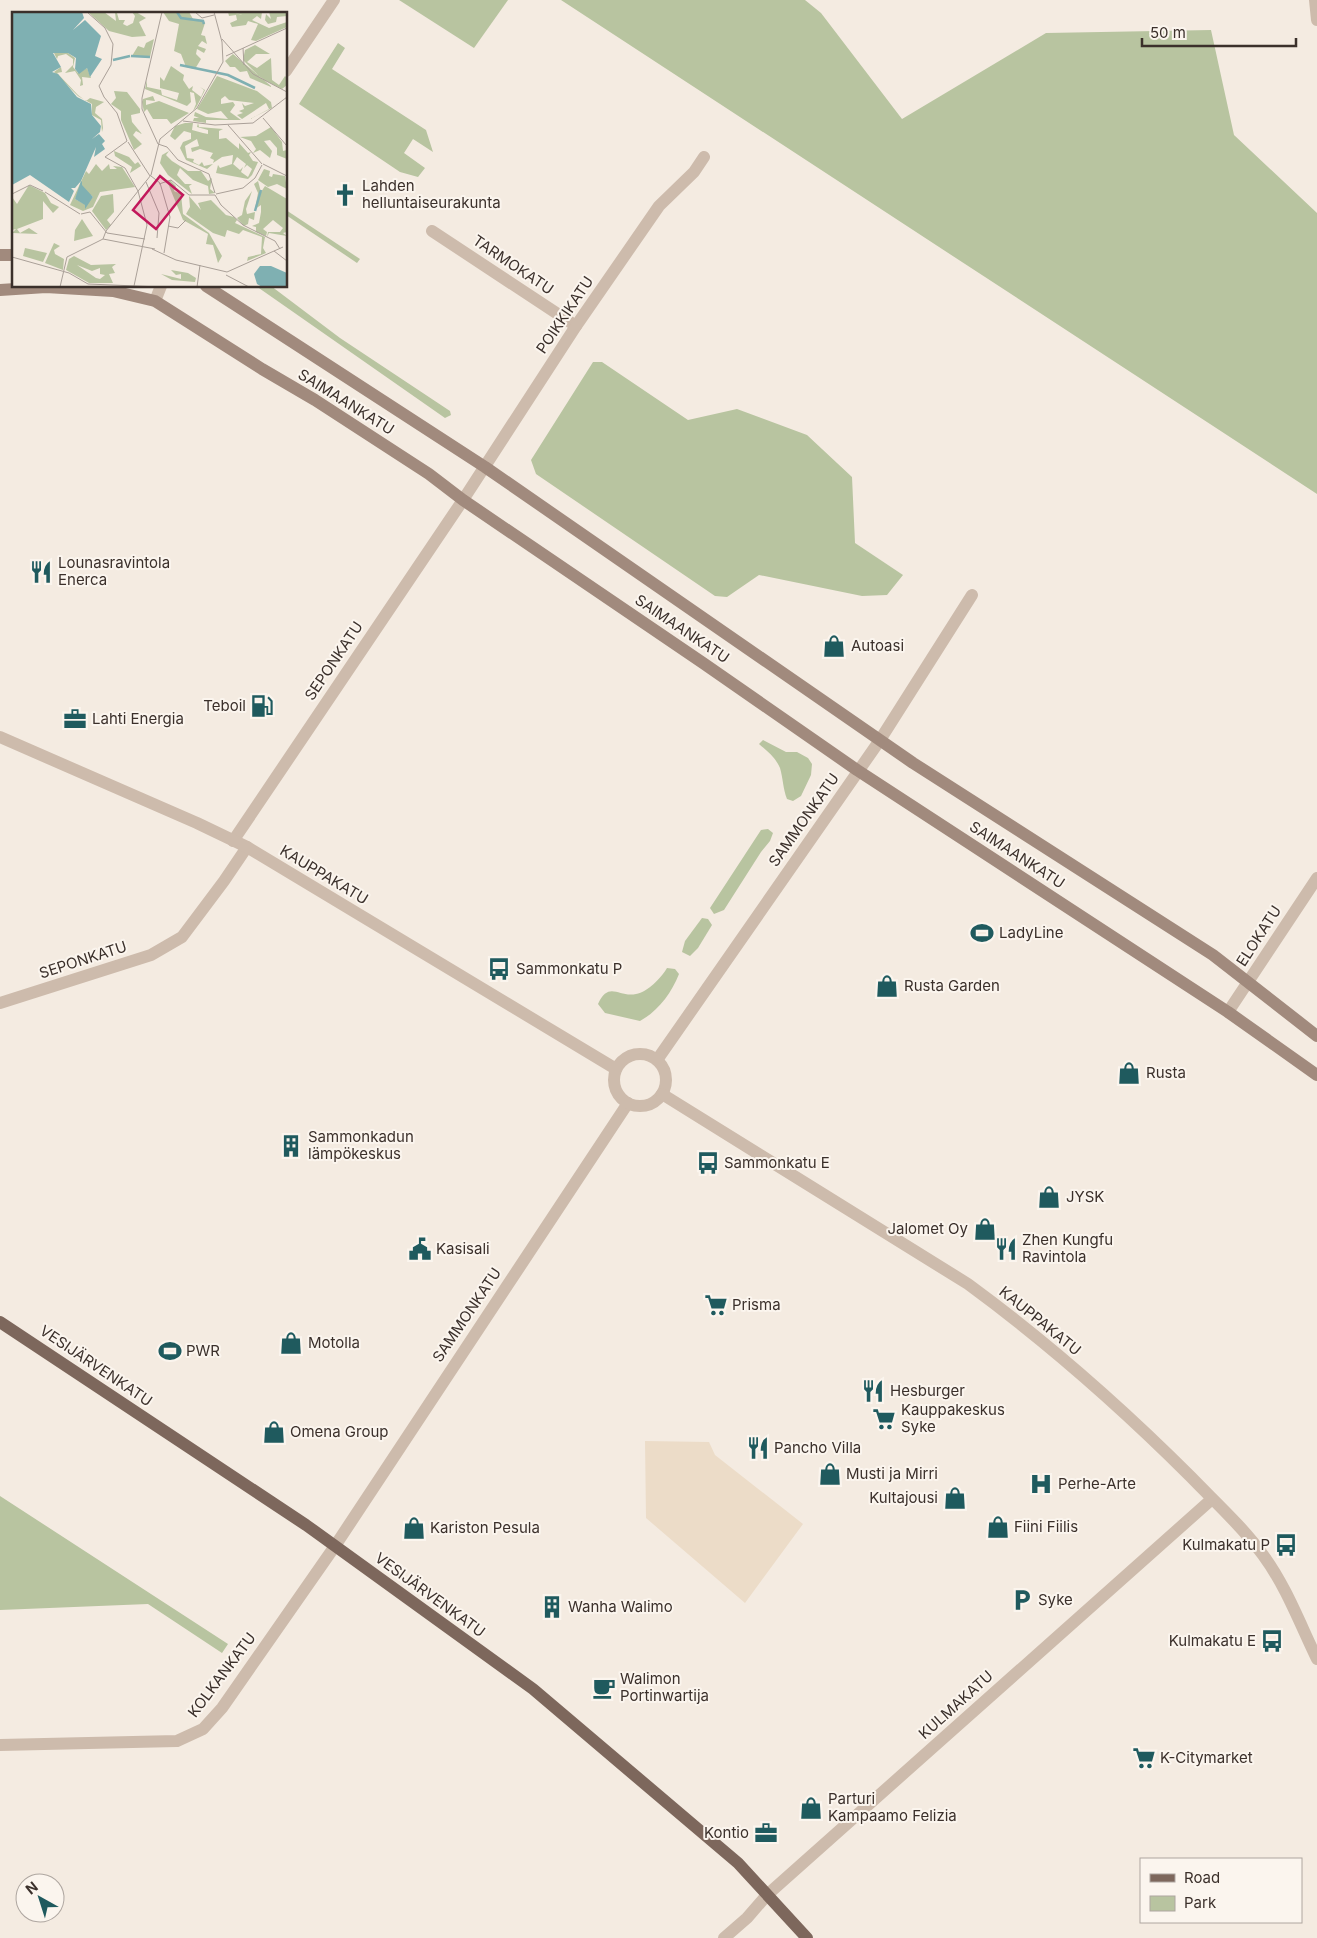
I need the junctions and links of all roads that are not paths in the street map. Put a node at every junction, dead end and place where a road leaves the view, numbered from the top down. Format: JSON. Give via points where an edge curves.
{"nodes":[{"id":1,"x":334,"y":0,"type":"edge"},
{"id":2,"x":1315,"y":0,"type":"edge"},
{"id":3,"x":1317,"y":20,"type":"edge"},
{"id":4,"x":288,"y":68,"type":"edge"},
{"id":5,"x":704,"y":157,"type":"dead end"},
{"id":6,"x":432,"y":231,"type":"dead end"},
{"id":7,"x":31,"y":288,"type":"edge"},
{"id":8,"x":63,"y":288,"type":"edge"},
{"id":9,"x":160,"y":288,"type":"edge"},
{"id":10,"x":209,"y":288,"type":"edge"},
{"id":11,"x":0,"y":290,"type":"edge"},
{"id":12,"x":155,"y":301,"type":"junction"},
{"id":13,"x":576,"y":326,"type":"junction"},
{"id":14,"x":485,"y":467,"type":"junction"},
{"id":15,"x":463,"y":500,"type":"junction"},
{"id":16,"x":972,"y":595,"type":"dead end"},
{"id":17,"x":0,"y":737,"type":"edge"},
{"id":18,"x":880,"y":740,"type":"junction"},
{"id":19,"x":857,"y":770,"type":"junction"},
{"id":20,"x":233,"y":841,"type":"junction"},
{"id":21,"x":246,"y":847,"type":"junction"},
{"id":22,"x":1317,"y":878,"type":"edge"},
{"id":23,"x":1249,"y":983,"type":"junction"},
{"id":24,"x":0,"y":1003,"type":"edge"},
{"id":25,"x":1228,"y":1012,"type":"junction"},
{"id":26,"x":1317,"y":1036,"type":"edge"},
{"id":27,"x":657,"y":1060,"type":"junction"},
{"id":28,"x":616,"y":1069,"type":"junction"},
{"id":29,"x":1317,"y":1075,"type":"edge"},
{"id":30,"x":662,"y":1094,"type":"junction"},
{"id":31,"x":628,"y":1103,"type":"junction"},
{"id":32,"x":0,"y":1322,"type":"edge"},
{"id":33,"x":1212,"y":1499,"type":"junction"},
{"id":34,"x":334,"y":1546,"type":"junction"},
{"id":35,"x":1317,"y":1659,"type":"edge"},
{"id":36,"x":0,"y":1745,"type":"edge"},
{"id":37,"x":767,"y":1895,"type":"junction"},
{"id":38,"x":724,"y":1938,"type":"edge"},
{"id":39,"x":807,"y":1938,"type":"edge"}],
"edges":[{"from":1,"to":4,"type":"street"},
{"from":2,"to":3,"type":"street"},
{"from":5,"to":13,"type":"street","name":"POIKKIKATU","via":[[694,172],[659,206]]},
{"from":6,"to":13,"type":"street","name":"TARMOKATU"},
{"from":7,"to":11,"type":"main road","name":"SAIMAANKATU"},
{"from":8,"to":12,"type":"main road","name":"SAIMAANKATU","via":[[113,291]]},
{"from":9,"to":12,"type":"street"},
{"from":10,"to":14,"type":"main road","name":"SAIMAANKATU"},
{"from":12,"to":15,"type":"main road","name":"SAIMAANKATU","via":[[315,400],[429,474]]},
{"from":13,"to":14,"type":"street","name":"POIKKIKATU"},
{"from":14,"to":15,"type":"street","name":"POIKKIKATU"},
{"from":14,"to":18,"type":"main road","name":"SAIMAANKATU"},
{"from":15,"to":19,"type":"main road","name":"SAIMAANKATU"},
{"from":15,"to":20,"type":"street","name":"SEPONKATU"},
{"from":16,"to":18,"type":"street","name":"SAMMONKATU"},
{"from":17,"to":20,"type":"street","name":"KAUPPAKATU"},
{"from":18,"to":19,"type":"street","name":"SAMMONKATU"},
{"from":18,"to":23,"type":"main road","name":"SAIMAANKATU","via":[[1213,955]]},
{"from":19,"to":25,"type":"main road","name":"SAIMAANKATU"},
{"from":19,"to":27,"type":"street","name":"SAMMONKATU"},
{"from":20,"to":21,"type":"street","name":"KAUPPAKATU"},
{"from":21,"to":24,"type":"street","name":"SEPONKATU","via":[[182,937],[151,955]]},
{"from":21,"to":28,"type":"street","name":"KAUPPAKATU"},
{"from":22,"to":23,"type":"street","name":"ELOKATU"},
{"from":23,"to":25,"type":"street","name":"ELOKATU"},
{"from":23,"to":26,"type":"main road","name":"SAIMAANKATU"},
{"from":25,"to":29,"type":"main road","name":"SAIMAANKATU"},
{"from":27,"to":28,"type":"street","via":[[642,1053],[632,1055]]},
{"from":27,"to":30,"type":"street","via":[[665,1072]]},
{"from":28,"to":31,"type":"street","via":[[615,1087]]},
{"from":30,"to":31,"type":"street","via":[[645,1106]]},
{"from":30,"to":33,"type":"street","name":"KAUPPAKATU","via":[[968,1284],[1124,1411]]},
{"from":31,"to":34,"type":"street","name":"SAMMONKATU"},
{"from":32,"to":34,"type":"main road","name":"VESIJÄRVENKATU"},
{"from":33,"to":35,"type":"street","name":"KAUPPAKATU","via":[[1263,1554],[1282,1585]]},
{"from":33,"to":37,"type":"street","name":"KULMAKATU"},
{"from":34,"to":36,"type":"street","name":"KOLKANKATU","via":[[222,1708],[204,1729],[177,1741]]},
{"from":34,"to":37,"type":"main road","name":"VESIJÄRVENKATU","via":[[532,1689],[738,1863]]},
{"from":37,"to":38,"type":"street","name":"KULMAKATU"},
{"from":37,"to":39,"type":"main road","name":"VESIJÄRVENKATU"}]}
